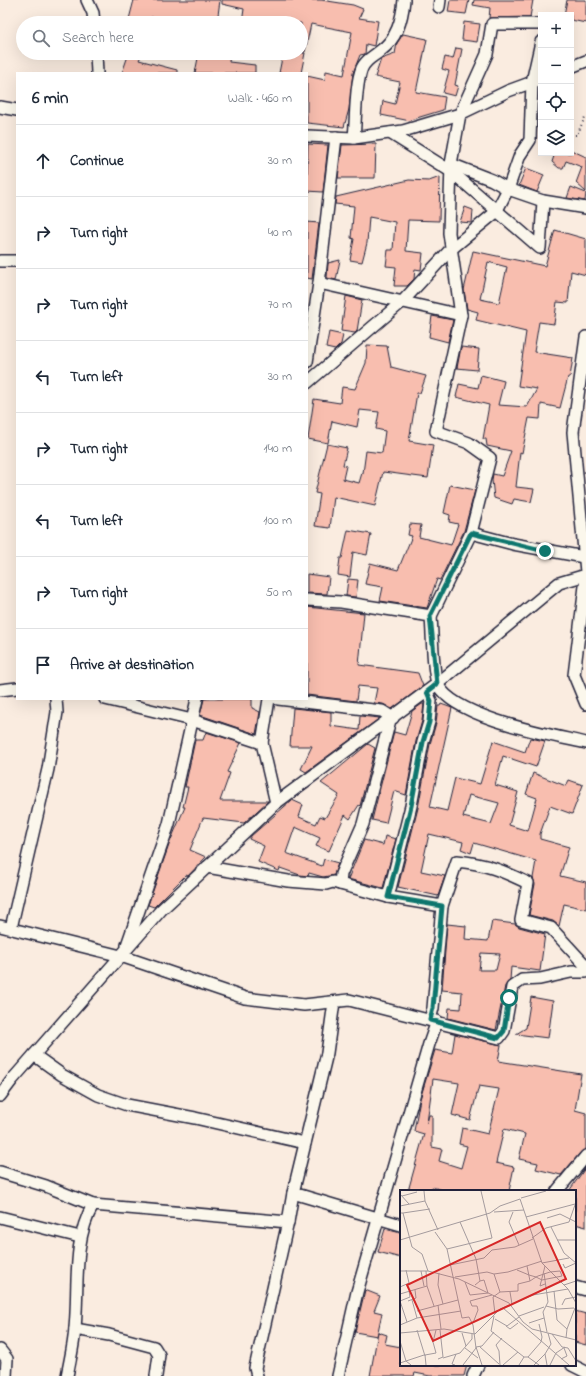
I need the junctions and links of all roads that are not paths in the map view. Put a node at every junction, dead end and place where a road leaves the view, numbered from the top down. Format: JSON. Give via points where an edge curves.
{"nodes":[{"id":1,"x":87,"y":0,"type":"edge"},
{"id":2,"x":404,"y":0,"type":"edge"},
{"id":3,"x":93,"y":16,"type":"edge"},
{"id":4,"x":538,"y":24,"type":"edge"},
{"id":5,"x":540,"y":48,"type":"edge"},
{"id":6,"x":96,"y":60,"type":"edge"},
{"id":7,"x":586,"y":61,"type":"edge"},
{"id":8,"x":574,"y":66,"type":"edge"},
{"id":9,"x":97,"y":72,"type":"edge"},
{"id":10,"x":537,"y":80,"type":"edge"},
{"id":11,"x":0,"y":107,"type":"edge"},
{"id":12,"x":16,"y":110,"type":"edge"},
{"id":13,"x":460,"y":114,"type":"junction"},
{"id":14,"x":390,"y":133,"type":"junction"},
{"id":15,"x":308,"y":136,"type":"edge"},
{"id":16,"x":336,"y":137,"type":"junction"},
{"id":17,"x":354,"y":138,"type":"junction"},
{"id":18,"x":451,"y":168,"type":"junction"},
{"id":19,"x":508,"y":189,"type":"junction"},
{"id":20,"x":543,"y":201,"type":"junction"},
{"id":21,"x":586,"y":208,"type":"edge"},
{"id":22,"x":496,"y":212,"type":"junction"},
{"id":23,"x":450,"y":250,"type":"junction"},
{"id":24,"x":0,"y":261,"type":"edge"},
{"id":25,"x":16,"y":261,"type":"edge"},
{"id":26,"x":320,"y":283,"type":"junction"},
{"id":27,"x":403,"y":300,"type":"junction"},
{"id":28,"x":461,"y":315,"type":"junction"},
{"id":29,"x":586,"y":337,"type":"edge"},
{"id":30,"x":308,"y":356,"type":"edge"},
{"id":31,"x":308,"y":382,"type":"edge"},
{"id":32,"x":471,"y":533,"type":"junction"},
{"id":33,"x":584,"y":557,"type":"junction"},
{"id":34,"x":586,"y":573,"type":"edge"},
{"id":35,"x":586,"y":578,"type":"edge"},
{"id":36,"x":308,"y":600,"type":"edge"},
{"id":37,"x":430,"y":616,"type":"junction"},
{"id":38,"x":582,"y":647,"type":"edge"},
{"id":39,"x":437,"y":684,"type":"junction"},
{"id":40,"x":16,"y":688,"type":"edge"},
{"id":41,"x":0,"y":690,"type":"edge"},
{"id":42,"x":427,"y":692,"type":"junction"},
{"id":43,"x":56,"y":700,"type":"edge"},
{"id":44,"x":109,"y":700,"type":"edge"},
{"id":45,"x":197,"y":700,"type":"edge"},
{"id":46,"x":269,"y":700,"type":"edge"},
{"id":47,"x":287,"y":700,"type":"edge"},
{"id":48,"x":586,"y":704,"type":"edge"},
{"id":49,"x":392,"y":719,"type":"junction"},
{"id":50,"x":192,"y":720,"type":"junction"},
{"id":51,"x":262,"y":743,"type":"junction"},
{"id":52,"x":586,"y":743,"type":"edge"},
{"id":53,"x":276,"y":803,"type":"junction"},
{"id":54,"x":207,"y":867,"type":"junction"},
{"id":55,"x":340,"y":884,"type":"junction"},
{"id":56,"x":388,"y":897,"type":"junction"},
{"id":57,"x":442,"y":906,"type":"junction"},
{"id":58,"x":0,"y":926,"type":"edge"},
{"id":59,"x":11,"y":928,"type":"junction"},
{"id":60,"x":121,"y":956,"type":"junction"},
{"id":61,"x":586,"y":966,"type":"edge"},
{"id":62,"x":586,"y":972,"type":"edge"},
{"id":63,"x":334,"y":1002,"type":"junction"},
{"id":64,"x":434,"y":1021,"type":"junction"},
{"id":65,"x":34,"y":1055,"type":"junction"},
{"id":66,"x":0,"y":1096,"type":"edge"},
{"id":67,"x":305,"y":1143,"type":"junction"},
{"id":68,"x":586,"y":1156,"type":"edge"},
{"id":69,"x":0,"y":1172,"type":"edge"},
{"id":70,"x":558,"y":1190,"type":"edge"},
{"id":71,"x":293,"y":1193,"type":"junction"},
{"id":72,"x":94,"y":1205,"type":"junction"},
{"id":73,"x":0,"y":1218,"type":"edge"},
{"id":74,"x":379,"y":1218,"type":"junction"},
{"id":75,"x":288,"y":1222,"type":"junction"},
{"id":76,"x":400,"y":1225,"type":"edge"},
{"id":77,"x":80,"y":1238,"type":"junction"},
{"id":78,"x":576,"y":1287,"type":"edge"},
{"id":79,"x":586,"y":1290,"type":"edge"},
{"id":80,"x":75,"y":1329,"type":"junction"},
{"id":81,"x":0,"y":1350,"type":"edge"},
{"id":82,"x":478,"y":1366,"type":"edge"},
{"id":83,"x":574,"y":1366,"type":"edge"},
{"id":84,"x":586,"y":1372,"type":"edge"},
{"id":85,"x":6,"y":1376,"type":"edge"},
{"id":86,"x":67,"y":1376,"type":"edge"},
{"id":87,"x":156,"y":1376,"type":"edge"},
{"id":88,"x":257,"y":1376,"type":"edge"},
{"id":89,"x":338,"y":1376,"type":"edge"},
{"id":90,"x":473,"y":1376,"type":"edge"}],
"edges":[{"from":1,"to":3,"type":"street"},
{"from":2,"to":17,"type":"street","via":[[395,35],[362,67]]},
{"from":4,"to":13,"type":"street","via":[[492,24],[487,54]]},
{"from":5,"to":10,"type":"street"},
{"from":6,"to":9,"type":"street"},
{"from":7,"to":8,"type":"street"},
{"from":10,"to":13,"type":"street"},
{"from":10,"to":19,"type":"street","via":[[530,140],[520,155]]},
{"from":11,"to":12,"type":"street"},
{"from":13,"to":14,"type":"street","via":[[403,132]]},
{"from":13,"to":18,"type":"street"},
{"from":14,"to":17,"type":"street"},
{"from":14,"to":18,"type":"street"},
{"from":15,"to":16,"type":"street"},
{"from":16,"to":17,"type":"street"},
{"from":16,"to":26,"type":"street"},
{"from":18,"to":19,"type":"street","via":[[492,180]]},
{"from":18,"to":22,"type":"street"},
{"from":18,"to":23,"type":"street"},
{"from":19,"to":20,"type":"street"},
{"from":19,"to":22,"type":"street"},
{"from":20,"to":21,"type":"street"},
{"from":20,"to":22,"type":"street","via":[[540,248]]},
{"from":22,"to":23,"type":"street"},
{"from":23,"to":27,"type":"street"},
{"from":23,"to":28,"type":"street"},
{"from":24,"to":25,"type":"street"},
{"from":26,"to":27,"type":"street"},
{"from":26,"to":30,"type":"street"},
{"from":27,"to":28,"type":"street"},
{"from":27,"to":31,"type":"street"},
{"from":28,"to":32,"type":"street","via":[[436,431],[469,443],[490,458]]},
{"from":29,"to":33,"type":"street","via":[[573,432]]},
{"from":32,"to":33,"type":"street","via":[[513,544]]},
{"from":32,"to":37,"type":"street"},
{"from":33,"to":34,"type":"street"},
{"from":34,"to":39,"type":"street","via":[[559,583]]},
{"from":35,"to":38,"type":"street"},
{"from":36,"to":37,"type":"street","via":[[341,602]]},
{"from":37,"to":39,"type":"street"},
{"from":38,"to":48,"type":"street","via":[[574,675]]},
{"from":39,"to":42,"type":"street"},
{"from":39,"to":52,"type":"street","via":[[445,695],[461,706],[499,722]]},
{"from":40,"to":41,"type":"street"},
{"from":42,"to":49,"type":"street"},
{"from":42,"to":56,"type":"street","via":[[431,701],[429,722]]},
{"from":43,"to":59,"type":"street","via":[[57,712],[48,769]]},
{"from":44,"to":50,"type":"street"},
{"from":45,"to":50,"type":"street"},
{"from":46,"to":51,"type":"street"},
{"from":47,"to":49,"type":"street","via":[[382,711]]},
{"from":49,"to":53,"type":"street"},
{"from":49,"to":55,"type":"street","via":[[363,824],[341,874]]},
{"from":50,"to":51,"type":"street"},
{"from":50,"to":60,"type":"street","via":[[169,824],[130,938]]},
{"from":51,"to":53,"type":"street"},
{"from":53,"to":54,"type":"street"},
{"from":54,"to":55,"type":"street","via":[[288,881]]},
{"from":54,"to":60,"type":"street","via":[[161,910]]},
{"from":55,"to":56,"type":"street"},
{"from":56,"to":57,"type":"street"},
{"from":57,"to":61,"type":"street","via":[[457,861],[482,864],[500,870],[528,883],[522,920],[551,928]]},
{"from":57,"to":64,"type":"street"},
{"from":58,"to":59,"type":"street"},
{"from":59,"to":60,"type":"street"},
{"from":60,"to":63,"type":"street","via":[[245,998],[304,1005]]},
{"from":60,"to":65,"type":"street"},
{"from":62,"to":64,"type":"street","via":[[522,980],[512,987],[504,1031],[498,1038]]},
{"from":63,"to":64,"type":"street","via":[[349,1000]]},
{"from":63,"to":67,"type":"street","via":[[327,1052]]},
{"from":64,"to":74,"type":"street"},
{"from":65,"to":66,"type":"street"},
{"from":65,"to":67,"type":"street","via":[[62,1075],[98,1095],[127,1106],[195,1118]]},
{"from":67,"to":71,"type":"street"},
{"from":68,"to":70,"type":"street"},
{"from":69,"to":72,"type":"street","via":[[46,1186]]},
{"from":71,"to":74,"type":"street"},
{"from":71,"to":75,"type":"street"},
{"from":72,"to":75,"type":"street"},
{"from":72,"to":77,"type":"street"},
{"from":73,"to":77,"type":"street"},
{"from":74,"to":76,"type":"street"},
{"from":74,"to":89,"type":"street","via":[[357,1292]]},
{"from":75,"to":88,"type":"street","via":[[255,1368]]},
{"from":77,"to":80,"type":"street"},
{"from":78,"to":79,"type":"street"},
{"from":80,"to":86,"type":"street"},
{"from":80,"to":87,"type":"street","via":[[154,1347],[159,1354]]},
{"from":81,"to":85,"type":"street","via":[[7,1358]]},
{"from":82,"to":90,"type":"street"},
{"from":83,"to":84,"type":"street"}]}
